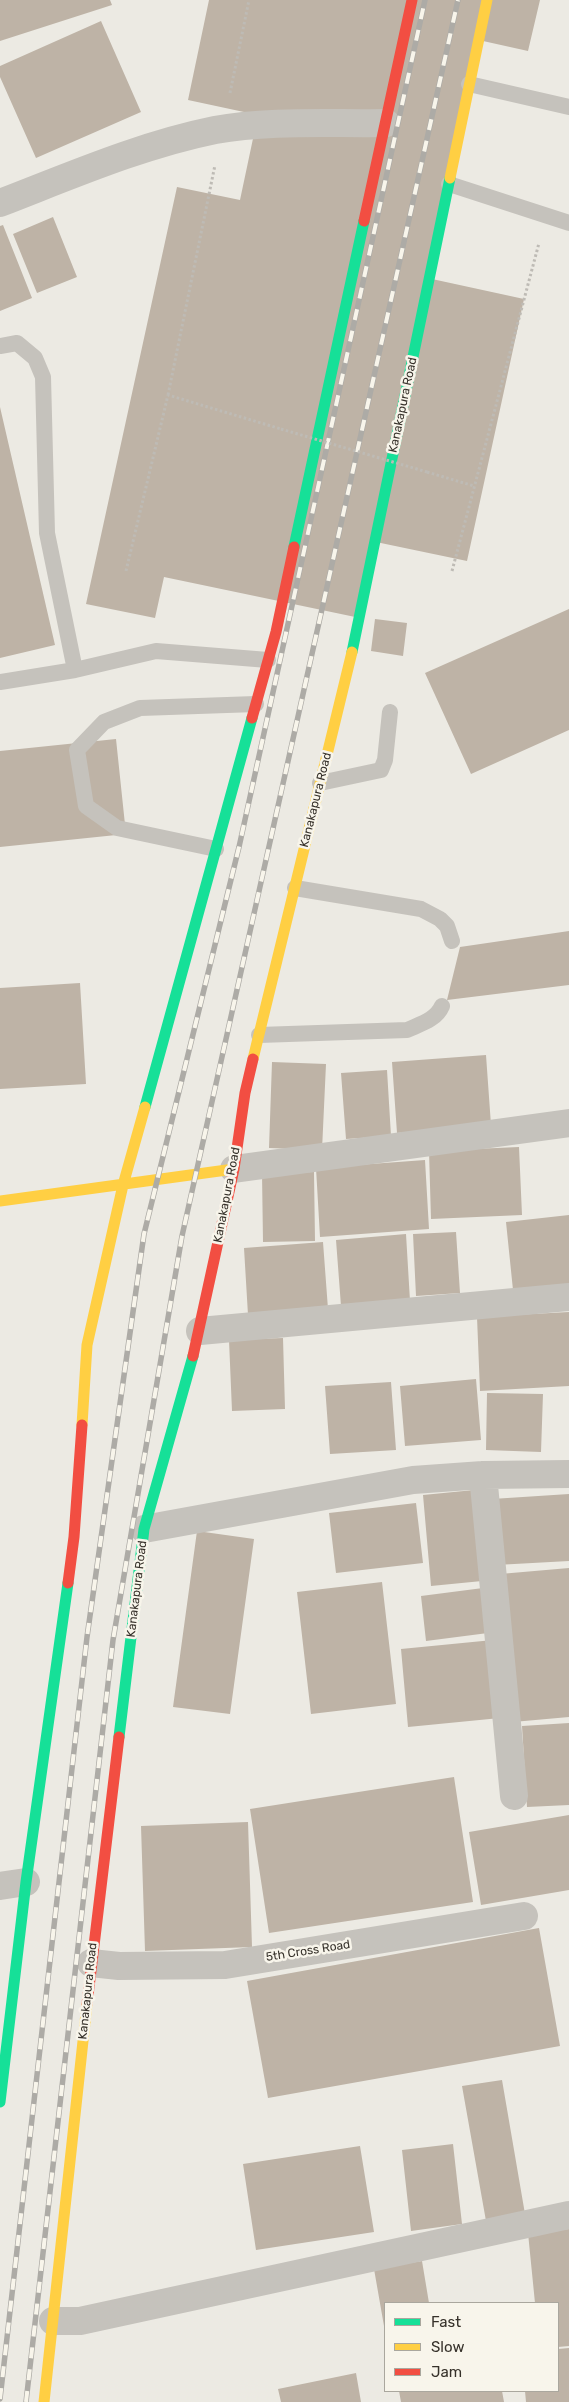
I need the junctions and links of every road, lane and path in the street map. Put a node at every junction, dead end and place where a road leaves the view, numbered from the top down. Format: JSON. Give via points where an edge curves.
{"nodes":[{"id":1,"x":249,"y":0,"type":"edge"},
{"id":2,"x":412,"y":0,"type":"edge"},
{"id":3,"x":486,"y":0,"type":"edge"},
{"id":4,"x":469,"y":84,"type":"junction"},
{"id":5,"x":569,"y":106,"type":"edge"},
{"id":6,"x":386,"y":123,"type":"junction"},
{"id":7,"x":222,"y":129,"type":"junction"},
{"id":8,"x":448,"y":184,"type":"junction"},
{"id":9,"x":0,"y":203,"type":"edge"},
{"id":10,"x":546,"y":216,"type":"junction"},
{"id":11,"x":569,"y":223,"type":"edge"},
{"id":12,"x":0,"y":346,"type":"edge"},
{"id":13,"x":168,"y":395,"type":"junction"},
{"id":14,"x":474,"y":486,"type":"junction"},
{"id":15,"x":126,"y":571,"type":"dead end"},
{"id":16,"x":452,"y":572,"type":"dead end"},
{"id":17,"x":268,"y":660,"type":"junction"},
{"id":18,"x":75,"y":670,"type":"junction"},
{"id":19,"x":0,"y":682,"type":"edge"},
{"id":20,"x":256,"y":704,"type":"junction"},
{"id":21,"x":390,"y":712,"type":"dead end"},
{"id":22,"x":320,"y":783,"type":"junction"},
{"id":23,"x":216,"y":849,"type":"junction"},
{"id":24,"x":295,"y":888,"type":"junction"},
{"id":25,"x":452,"y":941,"type":"dead end"},
{"id":26,"x":442,"y":1006,"type":"dead end"},
{"id":27,"x":259,"y":1035,"type":"junction"},
{"id":28,"x":569,"y":1124,"type":"edge"},
{"id":29,"x":234,"y":1169,"type":"junction"},
{"id":30,"x":123,"y":1185,"type":"junction"},
{"id":31,"x":0,"y":1201,"type":"edge"},
{"id":32,"x":569,"y":1297,"type":"edge"},
{"id":33,"x":200,"y":1331,"type":"junction"},
{"id":34,"x":569,"y":1474,"type":"edge"},
{"id":35,"x":483,"y":1475,"type":"junction"},
{"id":36,"x":144,"y":1529,"type":"junction"},
{"id":37,"x":514,"y":1796,"type":"dead end"},
{"id":38,"x":13,"y":1884,"type":"edge"},
{"id":39,"x":524,"y":1916,"type":"dead end"},
{"id":40,"x":91,"y":1963,"type":"junction"},
{"id":41,"x":0,"y":2102,"type":"edge"},
{"id":42,"x":569,"y":2215,"type":"edge"},
{"id":43,"x":53,"y":2321,"type":"junction"},
{"id":44,"x":44,"y":2402,"type":"edge"}],
"edges":[{"from":1,"to":7,"type":"path"},
{"from":2,"to":6,"type":"main road"},
{"from":3,"to":4,"type":"main road","name":"Kanakapura Road"},
{"from":4,"to":5,"type":"lane"},
{"from":4,"to":8,"type":"main road","name":"Kanakapura Road"},
{"from":6,"to":7,"type":"street"},
{"from":6,"to":17,"type":"main road"},
{"from":7,"to":9,"type":"street","via":[[153,145]]},
{"from":7,"to":13,"type":"path"},
{"from":8,"to":10,"type":"lane"},
{"from":8,"to":22,"type":"main road","name":"Kanakapura Road","via":[[351,655]]},
{"from":10,"to":11,"type":"lane"},
{"from":10,"to":14,"type":"path"},
{"from":12,"to":18,"type":"lane","via":[[17,343],[34,358],[43,377],[47,533]]},
{"from":13,"to":14,"type":"path","bridge":true},
{"from":13,"to":15,"type":"path"},
{"from":14,"to":16,"type":"path"},
{"from":17,"to":18,"type":"lane","via":[[156,651]]},
{"from":17,"to":20,"type":"main road"},
{"from":18,"to":19,"type":"lane"},
{"from":20,"to":23,"type":"main road"},
{"from":20,"to":23,"type":"lane","via":[[140,708],[104,722],[77,750],[86,806],[116,828]]},
{"from":21,"to":22,"type":"lane","via":[[381,770]]},
{"from":22,"to":24,"type":"main road","name":"Kanakapura Road"},
{"from":23,"to":30,"type":"main road"},
{"from":24,"to":25,"type":"lane","via":[[420,909],[440,919],[447,926]]},
{"from":24,"to":27,"type":"main road","name":"Kanakapura Road"},
{"from":26,"to":27,"type":"lane","via":[[427,1021],[407,1030]]},
{"from":27,"to":29,"type":"main road","name":"Kanakapura Road","via":[[245,1093]]},
{"from":28,"to":29,"type":"street"},
{"from":29,"to":30,"type":"main road"},
{"from":29,"to":33,"type":"main road","name":"Kanakapura Road"},
{"from":30,"to":31,"type":"main road"},
{"from":30,"to":38,"type":"main road","via":[[87,1345],[74,1537]]},
{"from":32,"to":33,"type":"street"},
{"from":33,"to":36,"type":"main road","name":"Kanakapura Road"},
{"from":34,"to":35,"type":"street"},
{"from":35,"to":36,"type":"street","via":[[412,1480]]},
{"from":35,"to":37,"type":"street"},
{"from":36,"to":40,"type":"main road","name":"Kanakapura Road"},
{"from":38,"to":41,"type":"main road"},
{"from":39,"to":40,"type":"street","name":"5th Cross Road","via":[[225,1965],[119,1966]]},
{"from":40,"to":43,"type":"main road","name":"Kanakapura Road"},
{"from":42,"to":43,"type":"street","via":[[80,2321]]},
{"from":43,"to":44,"type":"main road","name":"Kanakapura Road"}]}
